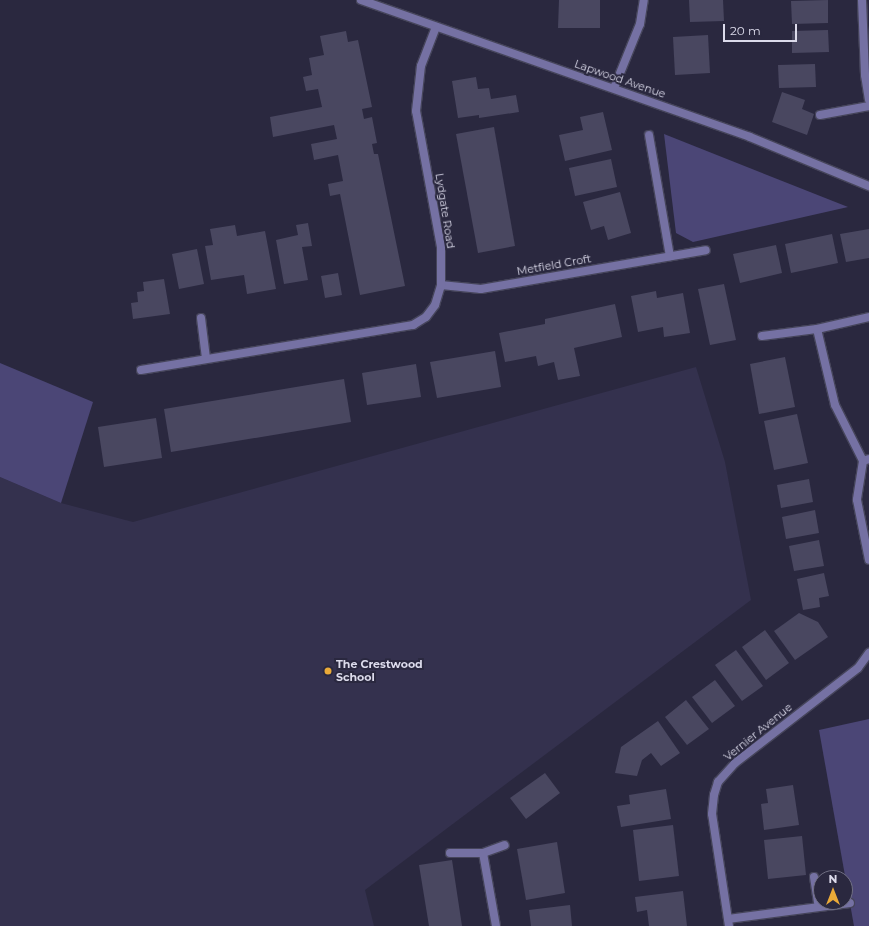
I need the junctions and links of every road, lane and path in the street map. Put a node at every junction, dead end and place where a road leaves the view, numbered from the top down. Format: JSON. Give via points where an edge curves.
{"nodes":[{"id":1,"x":361,"y":0,"type":"edge"},
{"id":2,"x":644,"y":0,"type":"edge"},
{"id":3,"x":864,"y":0,"type":"edge"},
{"id":4,"x":436,"y":27,"type":"junction"},
{"id":5,"x":614,"y":88,"type":"junction"},
{"id":6,"x":869,"y":100,"type":"edge"},
{"id":7,"x":869,"y":106,"type":"edge"},
{"id":8,"x":820,"y":115,"type":"dead end"},
{"id":9,"x":649,"y":135,"type":"dead end"},
{"id":10,"x":869,"y":186,"type":"edge"},
{"id":11,"x":706,"y":250,"type":"dead end"},
{"id":12,"x":670,"y":256,"type":"junction"},
{"id":13,"x":441,"y":285,"type":"junction"},
{"id":14,"x":869,"y":317,"type":"edge"},
{"id":15,"x":201,"y":318,"type":"dead end"},
{"id":16,"x":817,"y":329,"type":"junction"},
{"id":17,"x":762,"y":336,"type":"dead end"},
{"id":18,"x":206,"y":358,"type":"junction"},
{"id":19,"x":142,"y":370,"type":"dead end"},
{"id":20,"x":866,"y":460,"type":"edge"},
{"id":21,"x":869,"y":560,"type":"edge"},
{"id":22,"x":869,"y":653,"type":"edge"},
{"id":23,"x":505,"y":845,"type":"dead end"},
{"id":24,"x":450,"y":853,"type":"dead end"},
{"id":25,"x":483,"y":853,"type":"junction"},
{"id":26,"x":813,"y":908,"type":"edge"},
{"id":27,"x":729,"y":922,"type":"edge"},
{"id":28,"x":496,"y":926,"type":"edge"}],
"edges":[{"from":1,"to":4,"type":"street","name":"Lapwood Avenue"},
{"from":2,"to":5,"type":"street","via":[[640,24]]},
{"from":3,"to":6,"type":"street","via":[[865,75]]},
{"from":4,"to":5,"type":"street","name":"Lapwood Avenue"},
{"from":4,"to":13,"type":"street","name":"Lydgate Road","via":[[421,66],[416,111],[441,247]]},
{"from":5,"to":10,"type":"street","name":"Lapwood Avenue","via":[[750,137]]},
{"from":7,"to":8,"type":"street"},
{"from":9,"to":12,"type":"street"},
{"from":11,"to":12,"type":"street","name":"Metfield Croft"},
{"from":12,"to":13,"type":"street","name":"Metfield Croft","via":[[481,289]]},
{"from":13,"to":18,"type":"street","name":"Lydgate Road","via":[[435,305],[426,317],[413,325]]},
{"from":14,"to":16,"type":"street"},
{"from":15,"to":18,"type":"street"},
{"from":16,"to":17,"type":"street"},
{"from":16,"to":20,"type":"street","via":[[835,405]]},
{"from":18,"to":19,"type":"street","name":"Lydgate Road"},
{"from":20,"to":21,"type":"street","via":[[857,500]]},
{"from":22,"to":27,"type":"street","name":"Vernier Avenue","via":[[858,668],[735,763],[718,782],[712,814]]},
{"from":23,"to":25,"type":"street"},
{"from":24,"to":25,"type":"street"},
{"from":25,"to":28,"type":"street"},
{"from":26,"to":27,"type":"street"}]}
